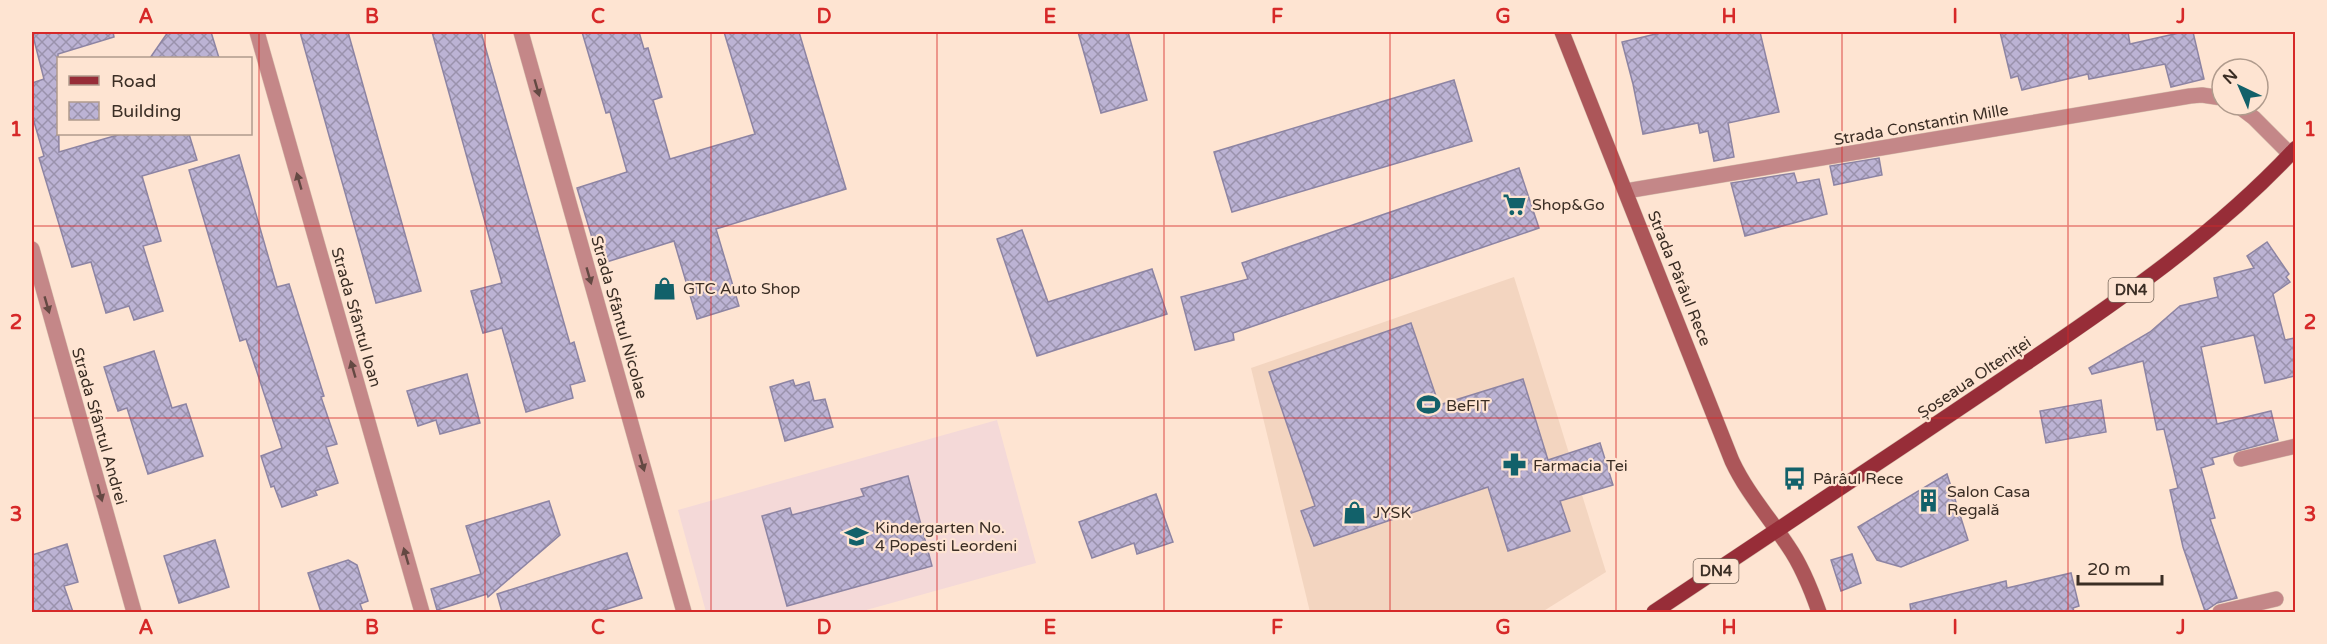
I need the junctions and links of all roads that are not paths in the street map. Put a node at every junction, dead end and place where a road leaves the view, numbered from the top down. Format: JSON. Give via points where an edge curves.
{"nodes":[{"id":1,"x":256,"y":32,"type":"edge"},
{"id":2,"x":521,"y":32,"type":"edge"},
{"id":3,"x":1562,"y":32,"type":"edge"},
{"id":4,"x":2210,"y":96,"type":"edge"},
{"id":5,"x":2253,"y":117,"type":"edge"},
{"id":6,"x":2293,"y":151,"type":"edge"},
{"id":7,"x":1626,"y":191,"type":"junction"},
{"id":8,"x":32,"y":249,"type":"edge"},
{"id":9,"x":2295,"y":446,"type":"edge"},
{"id":10,"x":2241,"y":459,"type":"dead end"},
{"id":11,"x":1778,"y":530,"type":"junction"},
{"id":12,"x":2276,"y":599,"type":"dead end"},
{"id":13,"x":134,"y":612,"type":"edge"},
{"id":14,"x":422,"y":612,"type":"edge"},
{"id":15,"x":684,"y":612,"type":"edge"},
{"id":16,"x":1654,"y":612,"type":"edge"},
{"id":17,"x":1819,"y":612,"type":"edge"},
{"id":18,"x":2220,"y":612,"type":"edge"}],
"edges":[{"from":14,"to":1,"type":"street","name":"Strada Sfântul Ioan","one_way":true},
{"from":2,"to":15,"type":"street","name":"Strada Sfântul Nicolae","one_way":true},
{"from":3,"to":7,"type":"street","name":"Strada Pârâul Rece"},
{"from":4,"to":7,"type":"street","name":"Strada Constantin Mille","via":[[2190,96]]},
{"from":5,"to":6,"type":"street"},
{"from":6,"to":11,"type":"main road","name":"Șoseaua Olteniței","number":"DN4","via":[[2197,240],[2130,292]]},
{"from":7,"to":11,"type":"street","name":"Strada Pârâul Rece","via":[[1732,461],[1751,496]]},
{"from":8,"to":13,"type":"street","name":"Strada Sfântul Andrei","one_way":true},
{"from":9,"to":10,"type":"street"},
{"from":11,"to":16,"type":"main road","name":"Șoseaua Olteniței","number":"DN4"},
{"from":11,"to":17,"type":"street","name":"Strada Pârâul Rece","via":[[1800,565]]},
{"from":12,"to":18,"type":"street"}]}
